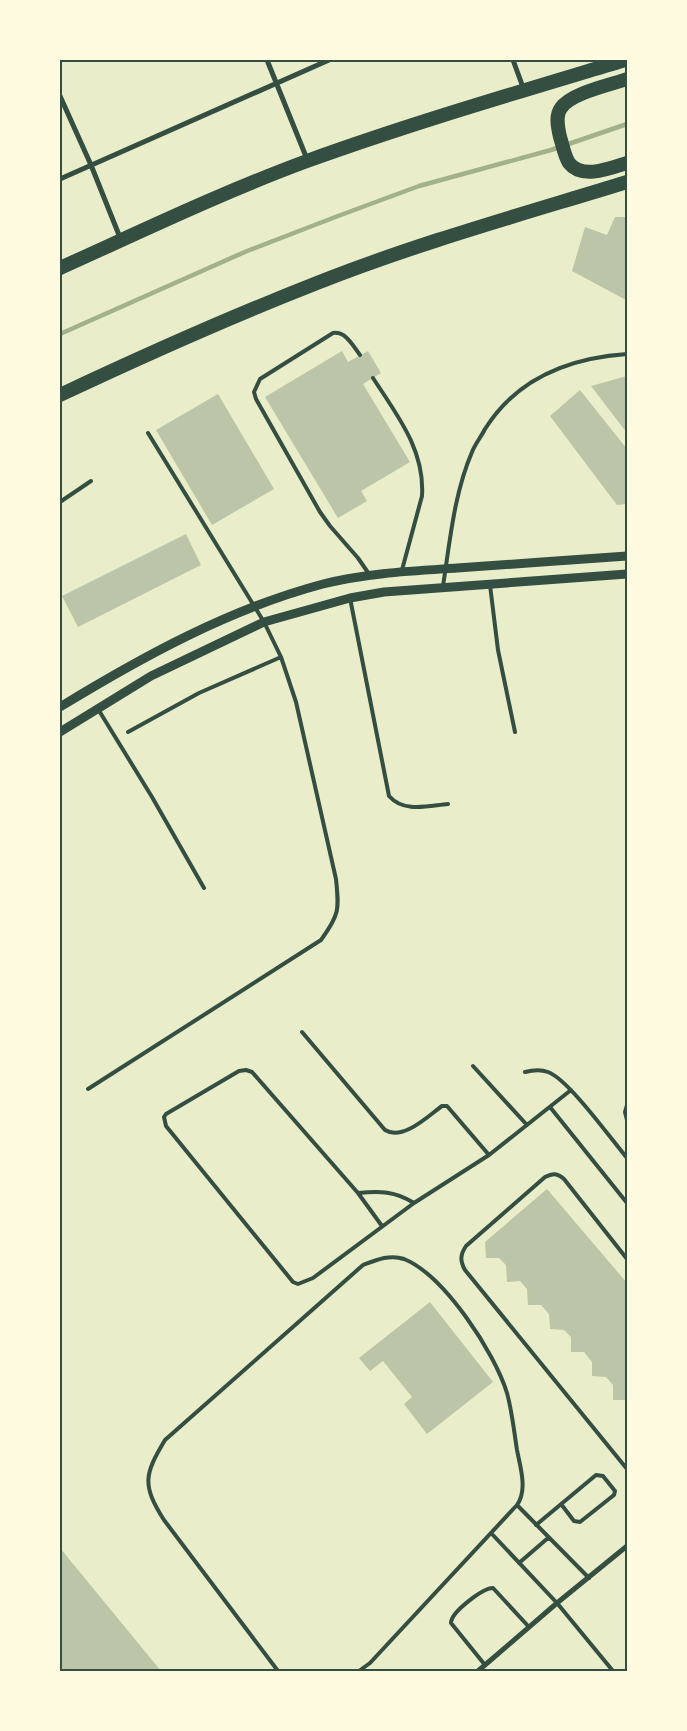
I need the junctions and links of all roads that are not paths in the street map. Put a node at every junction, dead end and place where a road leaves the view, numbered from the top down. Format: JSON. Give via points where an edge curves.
{"nodes":[{"id":1,"x":267,"y":60,"type":"edge"},
{"id":2,"x":329,"y":60,"type":"edge"},
{"id":3,"x":512,"y":60,"type":"edge"},
{"id":4,"x":625,"y":60,"type":"edge"},
{"id":5,"x":627,"y":79,"type":"edge"},
{"id":6,"x":277,"y":82,"type":"junction"},
{"id":7,"x":524,"y":90,"type":"junction"},
{"id":8,"x":60,"y":96,"type":"edge"},
{"id":9,"x":308,"y":161,"type":"junction"},
{"id":10,"x":627,"y":163,"type":"edge"},
{"id":11,"x":91,"y":165,"type":"junction"},
{"id":12,"x":60,"y":179,"type":"edge"},
{"id":13,"x":627,"y":182,"type":"edge"},
{"id":14,"x":121,"y":241,"type":"junction"},
{"id":15,"x":60,"y":268,"type":"edge"},
{"id":16,"x":627,"y":354,"type":"edge"},
{"id":17,"x":360,"y":355,"type":"dead end"},
{"id":18,"x":373,"y":378,"type":"dead end"},
{"id":19,"x":60,"y":394,"type":"edge"},
{"id":20,"x":148,"y":433,"type":"dead end"},
{"id":21,"x":91,"y":481,"type":"dead end"},
{"id":22,"x":60,"y":502,"type":"edge"},
{"id":23,"x":627,"y":556,"type":"edge"},
{"id":24,"x":446,"y":569,"type":"junction"},
{"id":25,"x":402,"y":572,"type":"junction"},
{"id":26,"x":627,"y":574,"type":"edge"},
{"id":27,"x":370,"y":576,"type":"junction"},
{"id":28,"x":490,"y":583,"type":"junction"},
{"id":29,"x":443,"y":586,"type":"junction"},
{"id":30,"x":350,"y":598,"type":"junction"},
{"id":31,"x":254,"y":606,"type":"junction"},
{"id":32,"x":264,"y":622,"type":"junction"},
{"id":33,"x":281,"y":657,"type":"junction"},
{"id":34,"x":60,"y":707,"type":"edge"},
{"id":35,"x":98,"y":709,"type":"junction"},
{"id":36,"x":60,"y":732,"type":"edge"},
{"id":37,"x":128,"y":732,"type":"dead end"},
{"id":38,"x":515,"y":732,"type":"dead end"},
{"id":39,"x":448,"y":804,"type":"dead end"},
{"id":40,"x":204,"y":888,"type":"dead end"},
{"id":41,"x":302,"y":1032,"type":"dead end"},
{"id":42,"x":473,"y":1066,"type":"dead end"},
{"id":43,"x":525,"y":1072,"type":"dead end"},
{"id":44,"x":88,"y":1089,"type":"dead end"},
{"id":45,"x":571,"y":1090,"type":"junction"},
{"id":46,"x":627,"y":1105,"type":"edge"},
{"id":47,"x":550,"y":1107,"type":"junction"},
{"id":48,"x":627,"y":1120,"type":"edge"},
{"id":49,"x":527,"y":1125,"type":"junction"},
{"id":50,"x":489,"y":1155,"type":"junction"},
{"id":51,"x":627,"y":1158,"type":"edge"},
{"id":52,"x":358,"y":1192,"type":"junction"},
{"id":53,"x":414,"y":1203,"type":"junction"},
{"id":54,"x":627,"y":1203,"type":"edge"},
{"id":55,"x":382,"y":1226,"type":"junction"},
{"id":56,"x":627,"y":1259,"type":"edge"},
{"id":57,"x":627,"y":1469,"type":"edge"},
{"id":58,"x":561,"y":1504,"type":"junction"},
{"id":59,"x":517,"y":1506,"type":"junction"},
{"id":60,"x":536,"y":1525,"type":"junction"},
{"id":61,"x":491,"y":1533,"type":"junction"},
{"id":62,"x":548,"y":1538,"type":"junction"},
{"id":63,"x":627,"y":1546,"type":"edge"},
{"id":64,"x":519,"y":1563,"type":"junction"},
{"id":65,"x":589,"y":1578,"type":"junction"},
{"id":66,"x":557,"y":1603,"type":"junction"},
{"id":67,"x":529,"y":1627,"type":"junction"},
{"id":68,"x":485,"y":1665,"type":"junction"},
{"id":69,"x":278,"y":1671,"type":"edge"},
{"id":70,"x":359,"y":1671,"type":"edge"},
{"id":71,"x":478,"y":1671,"type":"edge"},
{"id":72,"x":613,"y":1671,"type":"edge"}],
"edges":[{"from":1,"to":6,"type":"street"},
{"from":2,"to":6,"type":"street"},
{"from":3,"to":7,"type":"street"},
{"from":4,"to":7,"type":"highway"},
{"from":5,"to":10,"type":"highway","via":[[574,97],[560,108],[557,117],[569,162],[576,168],[591,172]]},
{"from":6,"to":9,"type":"street"},
{"from":6,"to":11,"type":"street"},
{"from":7,"to":9,"type":"highway"},
{"from":8,"to":11,"type":"street"},
{"from":9,"to":14,"type":"highway"},
{"from":11,"to":12,"type":"street"},
{"from":11,"to":14,"type":"street"},
{"from":13,"to":19,"type":"highway","via":[[427,244],[318,282]]},
{"from":14,"to":15,"type":"highway"},
{"from":16,"to":24,"type":"lane","via":[[576,361],[541,376],[510,398],[498,412],[472,450],[462,479]]},
{"from":17,"to":27,"type":"lane","via":[[342,334],[333,333],[260,379],[254,392],[308,492]]},
{"from":18,"to":25,"type":"lane","via":[[410,437],[420,465],[422,496]]},
{"from":20,"to":31,"type":"lane"},
{"from":21,"to":22,"type":"lane"},
{"from":23,"to":24,"type":"street"},
{"from":24,"to":25,"type":"street"},
{"from":24,"to":29,"type":"lane"},
{"from":25,"to":27,"type":"street"},
{"from":26,"to":28,"type":"street"},
{"from":27,"to":31,"type":"street","via":[[324,584]]},
{"from":28,"to":29,"type":"street"},
{"from":28,"to":38,"type":"lane","via":[[498,650]]},
{"from":29,"to":30,"type":"street"},
{"from":30,"to":32,"type":"street"},
{"from":30,"to":39,"type":"lane","via":[[389,796],[403,806]]},
{"from":31,"to":32,"type":"lane"},
{"from":31,"to":34,"type":"street","via":[[180,640]]},
{"from":32,"to":33,"type":"lane"},
{"from":32,"to":35,"type":"street","via":[[152,676]]},
{"from":33,"to":37,"type":"lane","via":[[200,692]]},
{"from":33,"to":44,"type":"lane","via":[[296,702],[336,878],[339,906],[332,925],[321,940],[299,955]]},
{"from":35,"to":36,"type":"street"},
{"from":35,"to":40,"type":"lane"},
{"from":41,"to":50,"type":"lane","via":[[385,1130],[403,1132],[442,1106],[447,1106]]},
{"from":42,"to":49,"type":"lane"},
{"from":43,"to":45,"type":"lane","via":[[547,1071]]},
{"from":45,"to":47,"type":"lane"},
{"from":45,"to":51,"type":"lane"},
{"from":46,"to":48,"type":"lane","via":[[624,1112]]},
{"from":47,"to":49,"type":"lane"},
{"from":47,"to":54,"type":"lane"},
{"from":49,"to":50,"type":"lane"},
{"from":50,"to":53,"type":"lane"},
{"from":52,"to":53,"type":"lane","via":[[393,1193]]},
{"from":52,"to":55,"type":"lane"},
{"from":52,"to":55,"type":"lane","via":[[252,1072],[239,1071],[164,1117],[166,1126],[293,1282],[298,1284],[313,1278]]},
{"from":53,"to":55,"type":"lane"},
{"from":56,"to":57,"type":"lane","via":[[564,1178],[550,1174],[466,1246],[461,1262],[464,1270]]},
{"from":58,"to":58,"type":"lane","via":[[574,1521],[580,1522],[615,1491],[603,1476],[596,1475]]},
{"from":58,"to":60,"type":"lane"},
{"from":59,"to":60,"type":"lane"},
{"from":59,"to":61,"type":"lane"},
{"from":59,"to":69,"type":"lane","via":[[522,1491],[521,1470],[507,1394],[495,1363],[475,1331],[440,1286],[418,1267],[403,1259],[389,1257],[363,1265],[165,1440],[154,1458],[147,1480],[152,1501],[164,1520]]},
{"from":60,"to":62,"type":"lane"},
{"from":61,"to":64,"type":"lane"},
{"from":61,"to":70,"type":"lane","via":[[370,1664]]},
{"from":62,"to":64,"type":"lane"},
{"from":62,"to":65,"type":"lane"},
{"from":63,"to":65,"type":"street"},
{"from":64,"to":66,"type":"lane"},
{"from":65,"to":66,"type":"street"},
{"from":66,"to":67,"type":"street"},
{"from":66,"to":72,"type":"lane"},
{"from":67,"to":68,"type":"street"},
{"from":67,"to":68,"type":"lane","via":[[493,1588],[485,1589],[458,1610],[451,1623]]},
{"from":68,"to":71,"type":"street"}]}
